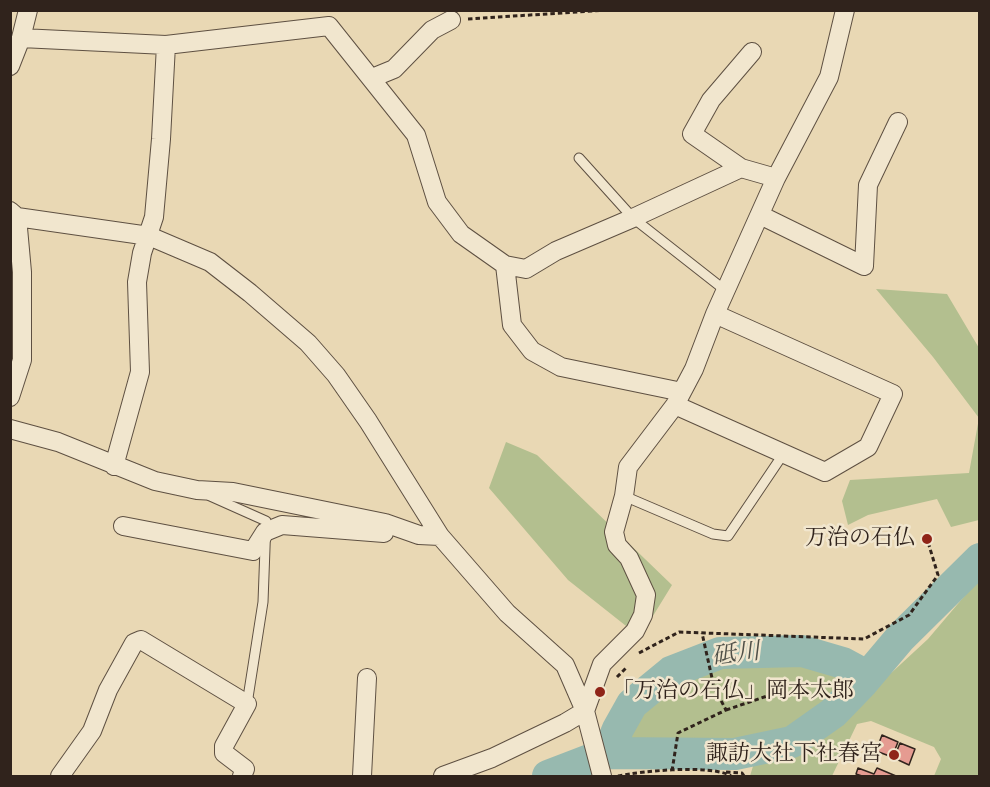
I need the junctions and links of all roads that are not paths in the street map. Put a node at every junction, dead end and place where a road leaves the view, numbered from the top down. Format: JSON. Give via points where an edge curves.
{"nodes":[{"id":1,"x":28,"y":10,"type":"edge"},
{"id":2,"x":845,"y":10,"type":"edge"},
{"id":3,"x":451,"y":20,"type":"road end"},
{"id":4,"x":21,"y":38,"type":"junction"},
{"id":5,"x":166,"y":45,"type":"junction"},
{"id":6,"x":752,"y":52,"type":"dead end"},
{"id":7,"x":10,"y":66,"type":"edge"},
{"id":8,"x":372,"y":78,"type":"junction"},
{"id":9,"x":898,"y":122,"type":"dead end"},
{"id":10,"x":579,"y":158,"type":"dead end"},
{"id":11,"x":741,"y":168,"type":"junction"},
{"id":12,"x":776,"y":178,"type":"junction"},
{"id":13,"x":14,"y":213,"type":"edge"},
{"id":14,"x":760,"y":215,"type":"junction"},
{"id":15,"x":633,"y":218,"type":"junction"},
{"id":16,"x":149,"y":236,"type":"junction"},
{"id":17,"x":505,"y":265,"type":"junction"},
{"id":18,"x":726,"y":291,"type":"junction"},
{"id":19,"x":716,"y":314,"type":"junction"},
{"id":20,"x":16,"y":360,"type":"edge"},
{"id":21,"x":10,"y":397,"type":"edge"},
{"id":22,"x":678,"y":399,"type":"junction"},
{"id":23,"x":10,"y":429,"type":"edge"},
{"id":24,"x":784,"y":453,"type":"junction"},
{"id":25,"x":114,"y":466,"type":"junction"},
{"id":26,"x":197,"y":490,"type":"junction"},
{"id":27,"x":624,"y":496,"type":"junction"},
{"id":28,"x":123,"y":526,"type":"dead end"},
{"id":29,"x":265,"y":532,"type":"junction"},
{"id":30,"x":419,"y":535,"type":"junction"},
{"id":31,"x":440,"y":536,"type":"junction"},
{"id":32,"x":367,"y":678,"type":"dead end"},
{"id":33,"x":247,"y":704,"type":"junction"},
{"id":34,"x":586,"y":716,"type":"junction"},
{"id":35,"x":60,"y":777,"type":"edge"},
{"id":36,"x":242,"y":777,"type":"edge"},
{"id":37,"x":362,"y":777,"type":"edge"},
{"id":38,"x":443,"y":777,"type":"edge"},
{"id":39,"x":602,"y":777,"type":"edge"}],
"edges":[{"from":1,"to":4,"type":"street"},
{"from":2,"to":12,"type":"street","via":[[829,77]]},
{"from":3,"to":8,"type":"street","via":[[432,30],[394,69]]},
{"from":4,"to":5,"type":"street"},
{"from":4,"to":7,"type":"street"},
{"from":5,"to":8,"type":"street","via":[[329,26]]},
{"from":5,"to":16,"type":"street","via":[[161,139]]},
{"from":6,"to":11,"type":"street","via":[[711,100],[692,134]]},
{"from":8,"to":17,"type":"street","via":[[416,135],[437,202],[461,234]]},
{"from":9,"to":14,"type":"street","via":[[868,185],[864,266]]},
{"from":10,"to":15,"type":"lane"},
{"from":11,"to":12,"type":"street"},
{"from":11,"to":15,"type":"street"},
{"from":12,"to":14,"type":"street"},
{"from":13,"to":16,"type":"street"},
{"from":13,"to":20,"type":"street","via":[[22,272]]},
{"from":14,"to":18,"type":"street"},
{"from":15,"to":17,"type":"street","via":[[556,251],[526,269]]},
{"from":15,"to":18,"type":"lane"},
{"from":16,"to":25,"type":"street","via":[[137,282],[140,372]]},
{"from":16,"to":31,"type":"street","via":[[210,262],[308,343],[368,421]]},
{"from":17,"to":22,"type":"street","via":[[512,325],[531,351],[561,367]]},
{"from":18,"to":19,"type":"street"},
{"from":19,"to":22,"type":"street"},
{"from":19,"to":24,"type":"street","via":[[893,394],[868,447],[825,472]]},
{"from":20,"to":21,"type":"street"},
{"from":22,"to":24,"type":"street"},
{"from":22,"to":27,"type":"street","via":[[628,467]]},
{"from":23,"to":25,"type":"street","via":[[58,442]]},
{"from":24,"to":27,"type":"lane","via":[[728,536],[713,534]]},
{"from":25,"to":26,"type":"street","via":[[155,481]]},
{"from":26,"to":29,"type":"lane","via":[[266,521]]},
{"from":26,"to":30,"type":"street","via":[[233,492],[385,523]]},
{"from":27,"to":34,"type":"street","via":[[614,532],[617,545],[629,558],[646,595],[643,615],[635,631],[602,664]]},
{"from":28,"to":29,"type":"street","via":[[253,550]]},
{"from":29,"to":30,"type":"street","via":[[282,525]]},
{"from":29,"to":33,"type":"lane","via":[[263,602]]},
{"from":30,"to":31,"type":"street"},
{"from":31,"to":34,"type":"street","via":[[507,613],[565,665]]},
{"from":32,"to":37,"type":"street"},
{"from":33,"to":35,"type":"street","via":[[141,640],[134,643],[108,690],[92,731]]},
{"from":33,"to":36,"type":"street","via":[[224,746],[224,753],[245,769]]},
{"from":34,"to":38,"type":"street"},
{"from":34,"to":39,"type":"street"}]}
